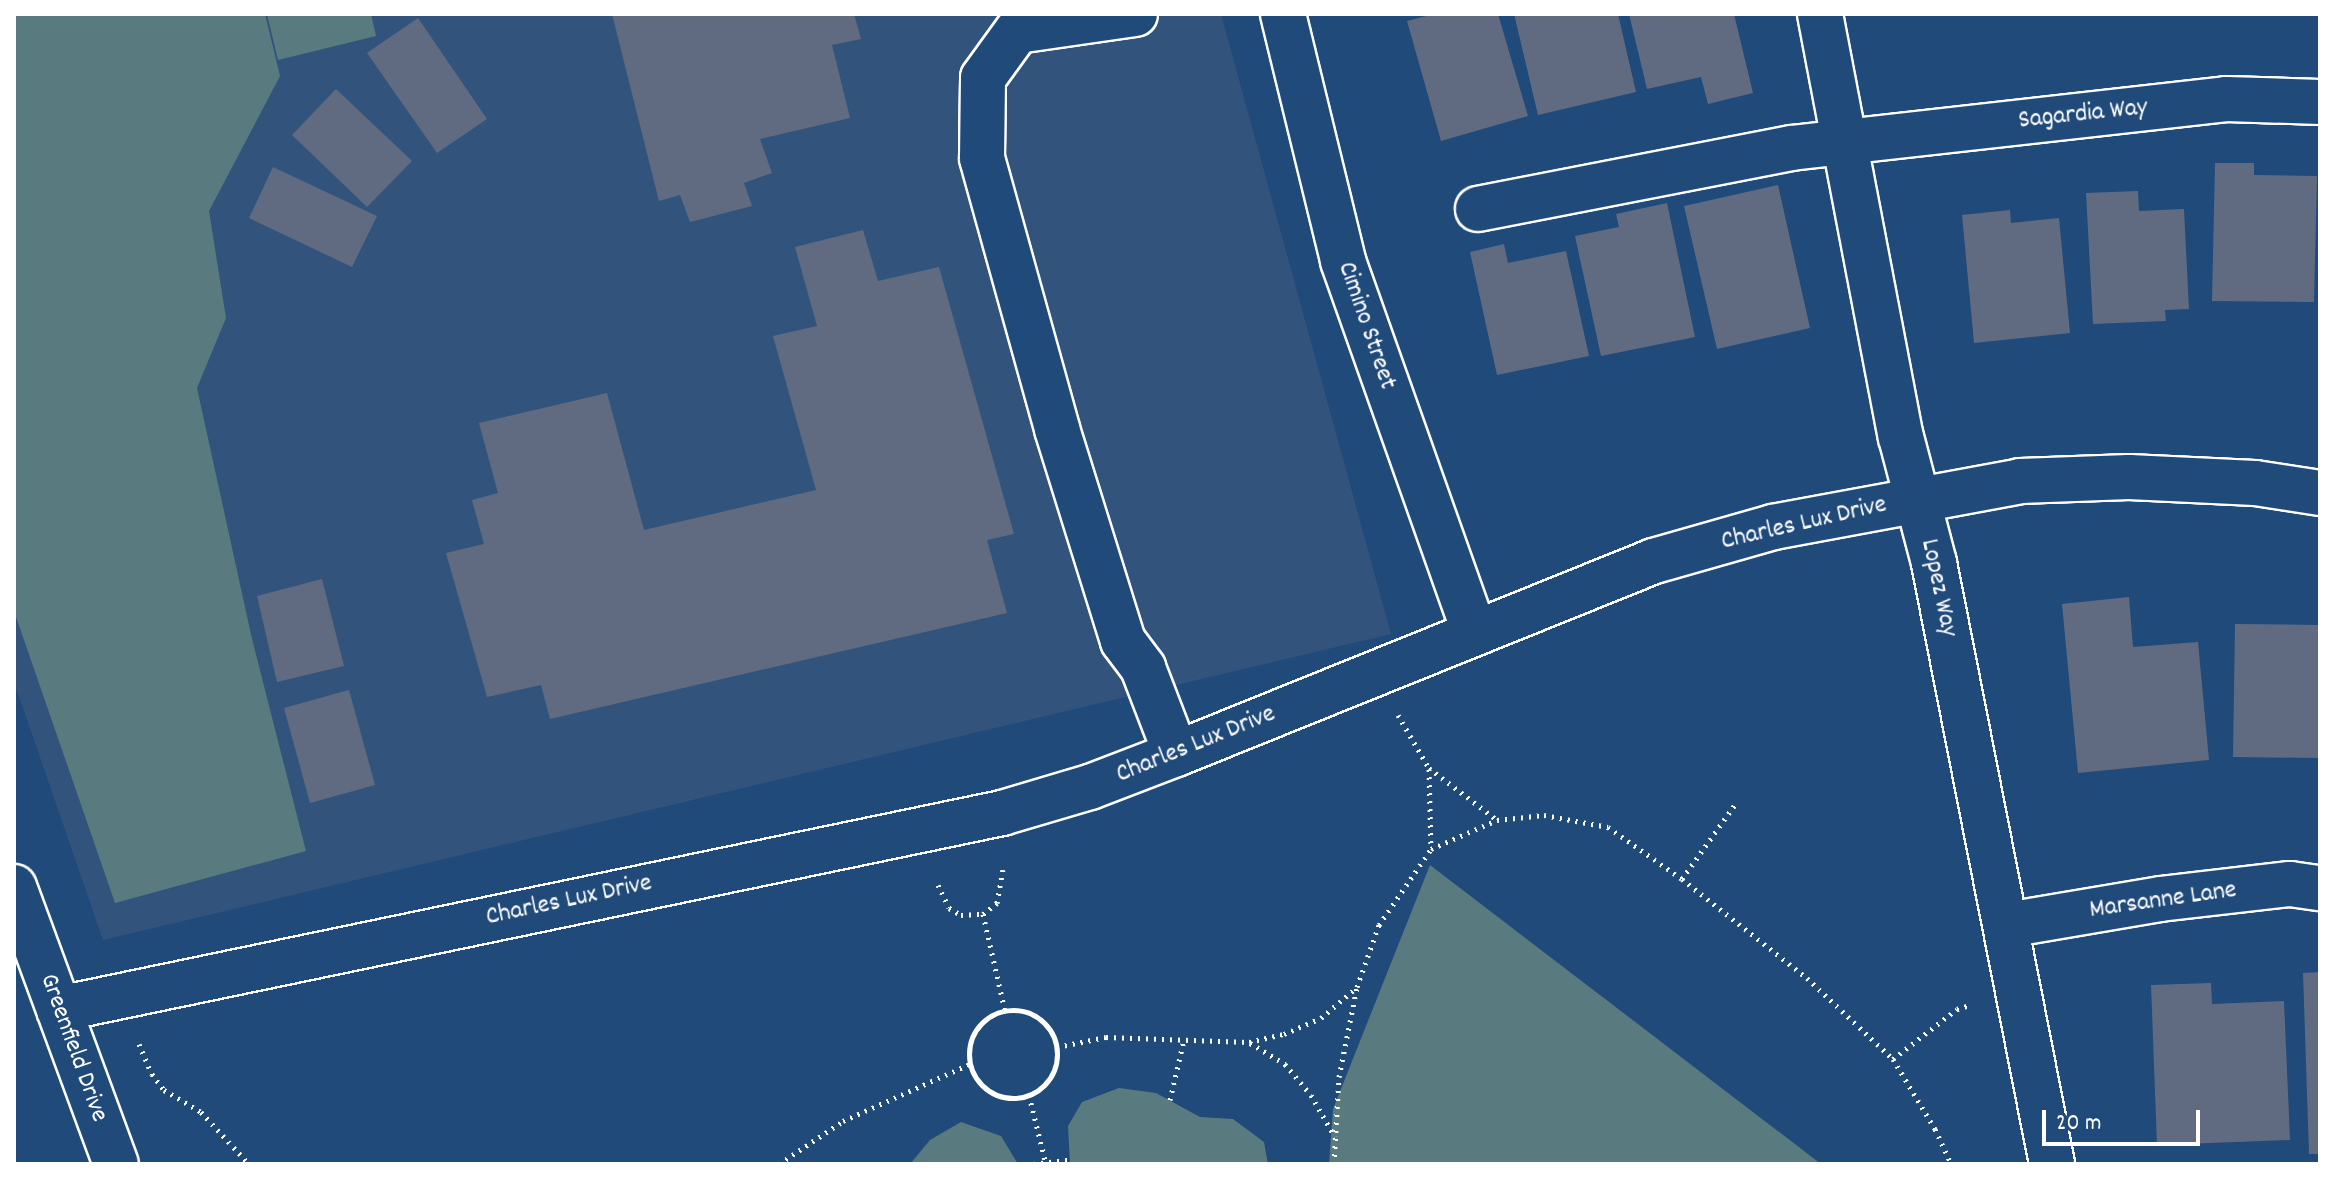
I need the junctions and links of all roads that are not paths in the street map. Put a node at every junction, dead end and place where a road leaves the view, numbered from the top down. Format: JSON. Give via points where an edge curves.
{"nodes":[{"id":1,"x":1135,"y":14,"type":"edge"},
{"id":2,"x":1283,"y":14,"type":"edge"},
{"id":3,"x":1820,"y":14,"type":"edge"},
{"id":4,"x":2320,"y":102,"type":"edge"},
{"id":5,"x":1846,"y":142,"type":"junction"},
{"id":6,"x":1478,"y":209,"type":"dead end"},
{"id":7,"x":2320,"y":493,"type":"edge"},
{"id":8,"x":1917,"y":498,"type":"junction"},
{"id":9,"x":1474,"y":631,"type":"junction"},
{"id":10,"x":1176,"y":754,"type":"junction"},
{"id":11,"x":14,"y":887,"type":"edge"},
{"id":12,"x":2320,"y":888,"type":"edge"},
{"id":13,"x":2007,"y":925,"type":"junction"},
{"id":14,"x":59,"y":1009,"type":"junction"},
{"id":15,"x":116,"y":1164,"type":"edge"},
{"id":16,"x":2052,"y":1164,"type":"edge"}],
"edges":[{"from":1,"to":10,"type":"street","via":[[1017,31],[983,78],[982,158],[1123,641],[1143,668]]},
{"from":2,"to":9,"type":"street","name":"Cimino Street","via":[[1343,261]]},
{"from":3,"to":5,"type":"street","name":"Lopez Way"},
{"from":4,"to":5,"type":"street","name":"Sagardia Way","via":[[2226,99]]},
{"from":5,"to":6,"type":"street","name":"Sagardia Way"},
{"from":5,"to":8,"type":"street","name":"Lopez Way"},
{"from":7,"to":8,"type":"street","name":"Charles Lux Drive","via":[[2255,483],[2129,477],[2020,481]]},
{"from":8,"to":9,"type":"street","name":"Charles Lux Drive","via":[[1773,527],[1654,561]]},
{"from":8,"to":13,"type":"street","name":"Lopez Way"},
{"from":9,"to":10,"type":"street","name":"Charles Lux Drive"},
{"from":10,"to":14,"type":"street","name":"Charles Lux Drive","via":[[1002,813]]},
{"from":11,"to":14,"type":"street","name":"Greenfield Drive"},
{"from":12,"to":13,"type":"street","name":"Marsanne Lane","via":[[2290,884]]},
{"from":13,"to":16,"type":"street","name":"Lopez Way"},
{"from":14,"to":15,"type":"street","name":"Greenfield Drive"}]}
